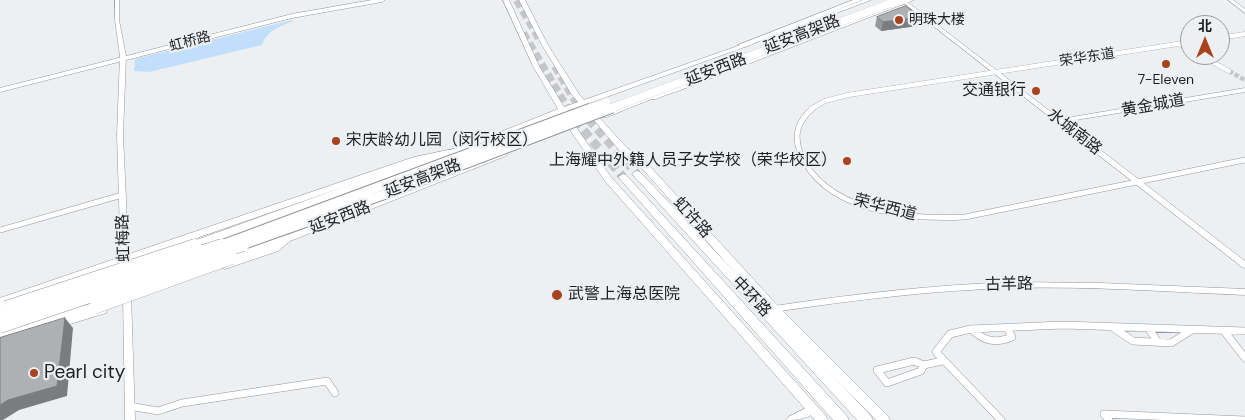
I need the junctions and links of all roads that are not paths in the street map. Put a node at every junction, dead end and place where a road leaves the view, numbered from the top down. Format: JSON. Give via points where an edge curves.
{"nodes":[{"id":1,"x":117,"y":0,"type":"edge"},
{"id":2,"x":364,"y":0,"type":"edge"},
{"id":3,"x":382,"y":0,"type":"edge"},
{"id":4,"x":506,"y":0,"type":"edge"},
{"id":5,"x":522,"y":0,"type":"edge"},
{"id":6,"x":858,"y":0,"type":"edge"},
{"id":7,"x":868,"y":0,"type":"edge"},
{"id":8,"x":879,"y":0,"type":"edge"},
{"id":9,"x":911,"y":0,"type":"edge"},
{"id":10,"x":1230,"y":0,"type":"edge"},
{"id":11,"x":901,"y":1,"type":"edge"},
{"id":12,"x":1245,"y":11,"type":"edge"},
{"id":13,"x":841,"y":26,"type":"joint"},
{"id":14,"x":1245,"y":34,"type":"edge"},
{"id":15,"x":1230,"y":36,"type":"edge"},
{"id":16,"x":1179,"y":44,"type":"edge"},
{"id":17,"x":742,"y":45,"type":"junction"},
{"id":18,"x":122,"y":58,"type":"junction"},
{"id":19,"x":1218,"y":65,"type":"tunnel mouth"},
{"id":20,"x":1229,"y":71,"type":"tunnel mouth"},
{"id":21,"x":995,"y":72,"type":"junction"},
{"id":22,"x":0,"y":86,"type":"edge"},
{"id":23,"x":0,"y":90,"type":"edge"},
{"id":24,"x":1245,"y":90,"type":"edge"},
{"id":25,"x":653,"y":97,"type":"junction"},
{"id":26,"x":582,"y":103,"type":"junction"},
{"id":27,"x":563,"y":110,"type":"junction"},
{"id":28,"x":595,"y":119,"type":"junction"},
{"id":29,"x":1061,"y":122,"type":"junction"},
{"id":30,"x":572,"y":127,"type":"junction"},
{"id":31,"x":468,"y":148,"type":"junction"},
{"id":32,"x":1245,"y":160,"type":"edge"},
{"id":33,"x":637,"y":174,"type":"tunnel mouth"},
{"id":34,"x":623,"y":177,"type":"tunnel mouth"},
{"id":35,"x":1136,"y":180,"type":"junction"},
{"id":36,"x":122,"y":196,"type":"junction"},
{"id":37,"x":0,"y":230,"type":"edge"},
{"id":38,"x":286,"y":239,"type":"junction"},
{"id":39,"x":125,"y":260,"type":"junction"},
{"id":40,"x":1245,"y":265,"type":"edge"},
{"id":41,"x":126,"y":275,"type":"junction"},
{"id":42,"x":1245,"y":292,"type":"edge"},
{"id":43,"x":127,"y":297,"type":"junction"},
{"id":44,"x":0,"y":302,"type":"edge"},
{"id":45,"x":0,"y":308,"type":"edge"},
{"id":46,"x":774,"y":309,"type":"junction"},
{"id":47,"x":0,"y":315,"type":"edge"},
{"id":48,"x":1111,"y":326,"type":"junction"},
{"id":49,"x":0,"y":327,"type":"edge"},
{"id":50,"x":992,"y":328,"type":"junction"},
{"id":51,"x":1007,"y":328,"type":"junction"},
{"id":52,"x":1148,"y":328,"type":"junction"},
{"id":53,"x":972,"y":330,"type":"junction"},
{"id":54,"x":1192,"y":330,"type":"junction"},
{"id":55,"x":1224,"y":331,"type":"junction"},
{"id":56,"x":1245,"y":332,"type":"edge"},
{"id":57,"x":0,"y":333,"type":"edge"},
{"id":58,"x":0,"y":342,"type":"edge"},
{"id":59,"x":1000,"y":342,"type":"junction"},
{"id":60,"x":1158,"y":342,"type":"junction"},
{"id":61,"x":1245,"y":358,"type":"edge"},
{"id":62,"x":942,"y":360,"type":"junction"},
{"id":63,"x":924,"y":365,"type":"junction"},
{"id":64,"x":335,"y":393,"type":"dead end"},
{"id":65,"x":129,"y":406,"type":"junction"},
{"id":66,"x":812,"y":408,"type":"junction"},
{"id":67,"x":130,"y":420,"type":"edge"},
{"id":68,"x":790,"y":420,"type":"edge"},
{"id":69,"x":822,"y":420,"type":"edge"},
{"id":70,"x":842,"y":420,"type":"edge"},
{"id":71,"x":866,"y":420,"type":"edge"},
{"id":72,"x":884,"y":420,"type":"edge"},
{"id":73,"x":1001,"y":420,"type":"edge"},
{"id":74,"x":1108,"y":420,"type":"edge"},
{"id":75,"x":1245,"y":420,"type":"edge"}],
"edges":[{"from":1,"to":18,"type":"street","name":"虹梅路"},
{"from":2,"to":18,"type":"main road","name":"虹桥路","via":[[288,13]]},
{"from":3,"to":18,"type":"main road","name":"虹桥路","via":[[292,16]]},
{"from":4,"to":27,"type":"main road","via":[[536,66]]},
{"from":5,"to":26,"type":"main road","name":"虹许路","via":[[554,61]]},
{"from":6,"to":17,"type":"highway"},
{"from":6,"to":17,"type":"main road"},
{"from":7,"to":17,"type":"main road","name":"延安西路"},
{"from":8,"to":47,"type":"highway","name":"延安高架路","bridge":true,"via":[[195,255]]},
{"from":9,"to":11,"type":"main road","name":"延安西路"},
{"from":10,"to":12,"type":"main road"},
{"from":11,"to":13,"type":"main road"},
{"from":11,"to":21,"type":"street","name":"水城南路"},
{"from":11,"to":25,"type":"highway","bridge":true},
{"from":11,"to":25,"type":"main road","name":"延安西路","via":[[681,83]]},
{"from":11,"to":49,"type":"highway","name":"延安高架路","bridge":true,"via":[[817,29],[383,195]]},
{"from":13,"to":25,"type":"main road","via":[[721,74]]},
{"from":14,"to":15,"type":"street"},
{"from":16,"to":21,"type":"street","name":"荣华东道"},
{"from":17,"to":26,"type":"main road","name":"延安西路"},
{"from":18,"to":22,"type":"main road","name":"虹桥路"},
{"from":18,"to":23,"type":"main road","name":"虹桥路"},
{"from":18,"to":36,"type":"street","name":"虹梅路"},
{"from":19,"to":20,"type":"street"},
{"from":21,"to":29,"type":"street","name":"水城南路"},
{"from":21,"to":35,"type":"street","name":"荣华西道","via":[[848,94],[828,100],[811,108],[802,118],[796,141],[799,154],[823,185],[843,197],[874,209],[936,219],[964,217]]},
{"from":24,"to":29,"type":"street","name":"黄金城道"},
{"from":25,"to":28,"type":"main road","name":"延安西路"},
{"from":26,"to":27,"type":"main road","name":"延安西路"},
{"from":26,"to":28,"type":"main road","name":"虹许路"},
{"from":27,"to":30,"type":"main road"},
{"from":27,"to":31,"type":"main road","name":"延安西路"},
{"from":28,"to":30,"type":"main road","name":"延安西路"},
{"from":28,"to":46,"type":"main road","name":"虹许路","via":[[623,149],[642,163]]},
{"from":29,"to":35,"type":"street","name":"水城南路"},
{"from":30,"to":38,"type":"main road","name":"延安西路"},
{"from":30,"to":66,"type":"main road","via":[[608,179]]},
{"from":31,"to":39,"type":"main road","via":[[418,159]]},
{"from":31,"to":41,"type":"main road","name":"延安西路"},
{"from":31,"to":45,"type":"highway","bridge":true},
{"from":32,"to":35,"type":"street"},
{"from":33,"to":71,"type":"highway","name":"中环路"},
{"from":34,"to":70,"type":"highway","name":"中环路"},
{"from":35,"to":40,"type":"street","name":"水城南路"},
{"from":36,"to":37,"type":"street"},
{"from":36,"to":39,"type":"street","name":"虹梅路"},
{"from":38,"to":43,"type":"main road","name":"延安西路","via":[[234,252]]},
{"from":38,"to":43,"type":"main road","via":[[275,249],[148,294]]},
{"from":38,"to":57,"type":"highway","bridge":true,"via":[[94,308]]},
{"from":39,"to":41,"type":"street","name":"虹梅路"},
{"from":39,"to":44,"type":"main road"},
{"from":41,"to":43,"type":"street","name":"虹梅路"},
{"from":41,"to":47,"type":"main road","name":"延安西路"},
{"from":42,"to":46,"type":"street","name":"古羊路","via":[[1098,285],[1006,285],[885,293]]},
{"from":43,"to":57,"type":"main road","name":"延安西路"},
{"from":43,"to":58,"type":"main road"},
{"from":43,"to":65,"type":"street","name":"虹梅路"},
{"from":46,"to":72,"type":"main road","name":"虹许路"},
{"from":48,"to":51,"type":"street"},
{"from":48,"to":52,"type":"street"},
{"from":48,"to":60,"type":"street","via":[[1133,341]]},
{"from":50,"to":51,"type":"street"},
{"from":50,"to":53,"type":"street"},
{"from":50,"to":59,"type":"street"},
{"from":51,"to":59,"type":"street","via":[[1012,337]]},
{"from":52,"to":54,"type":"street"},
{"from":52,"to":60,"type":"street"},
{"from":53,"to":59,"type":"street","via":[[982,339]]},
{"from":53,"to":62,"type":"street","via":[[950,334],[936,352]]},
{"from":54,"to":55,"type":"street"},
{"from":54,"to":60,"type":"street","via":[[1171,343]]},
{"from":55,"to":56,"type":"street"},
{"from":55,"to":61,"type":"street"},
{"from":62,"to":63,"type":"street"},
{"from":62,"to":73,"type":"street"},
{"from":63,"to":63,"type":"street","via":[[914,361],[877,370],[887,383],[921,371]]},
{"from":64,"to":65,"type":"street","via":[[327,382],[182,403],[158,411]]},
{"from":65,"to":67,"type":"street","name":"虹梅路"},
{"from":66,"to":68,"type":"street"},
{"from":66,"to":69,"type":"main road"},
{"from":74,"to":75,"type":"street","via":[[1104,414]]}]}
